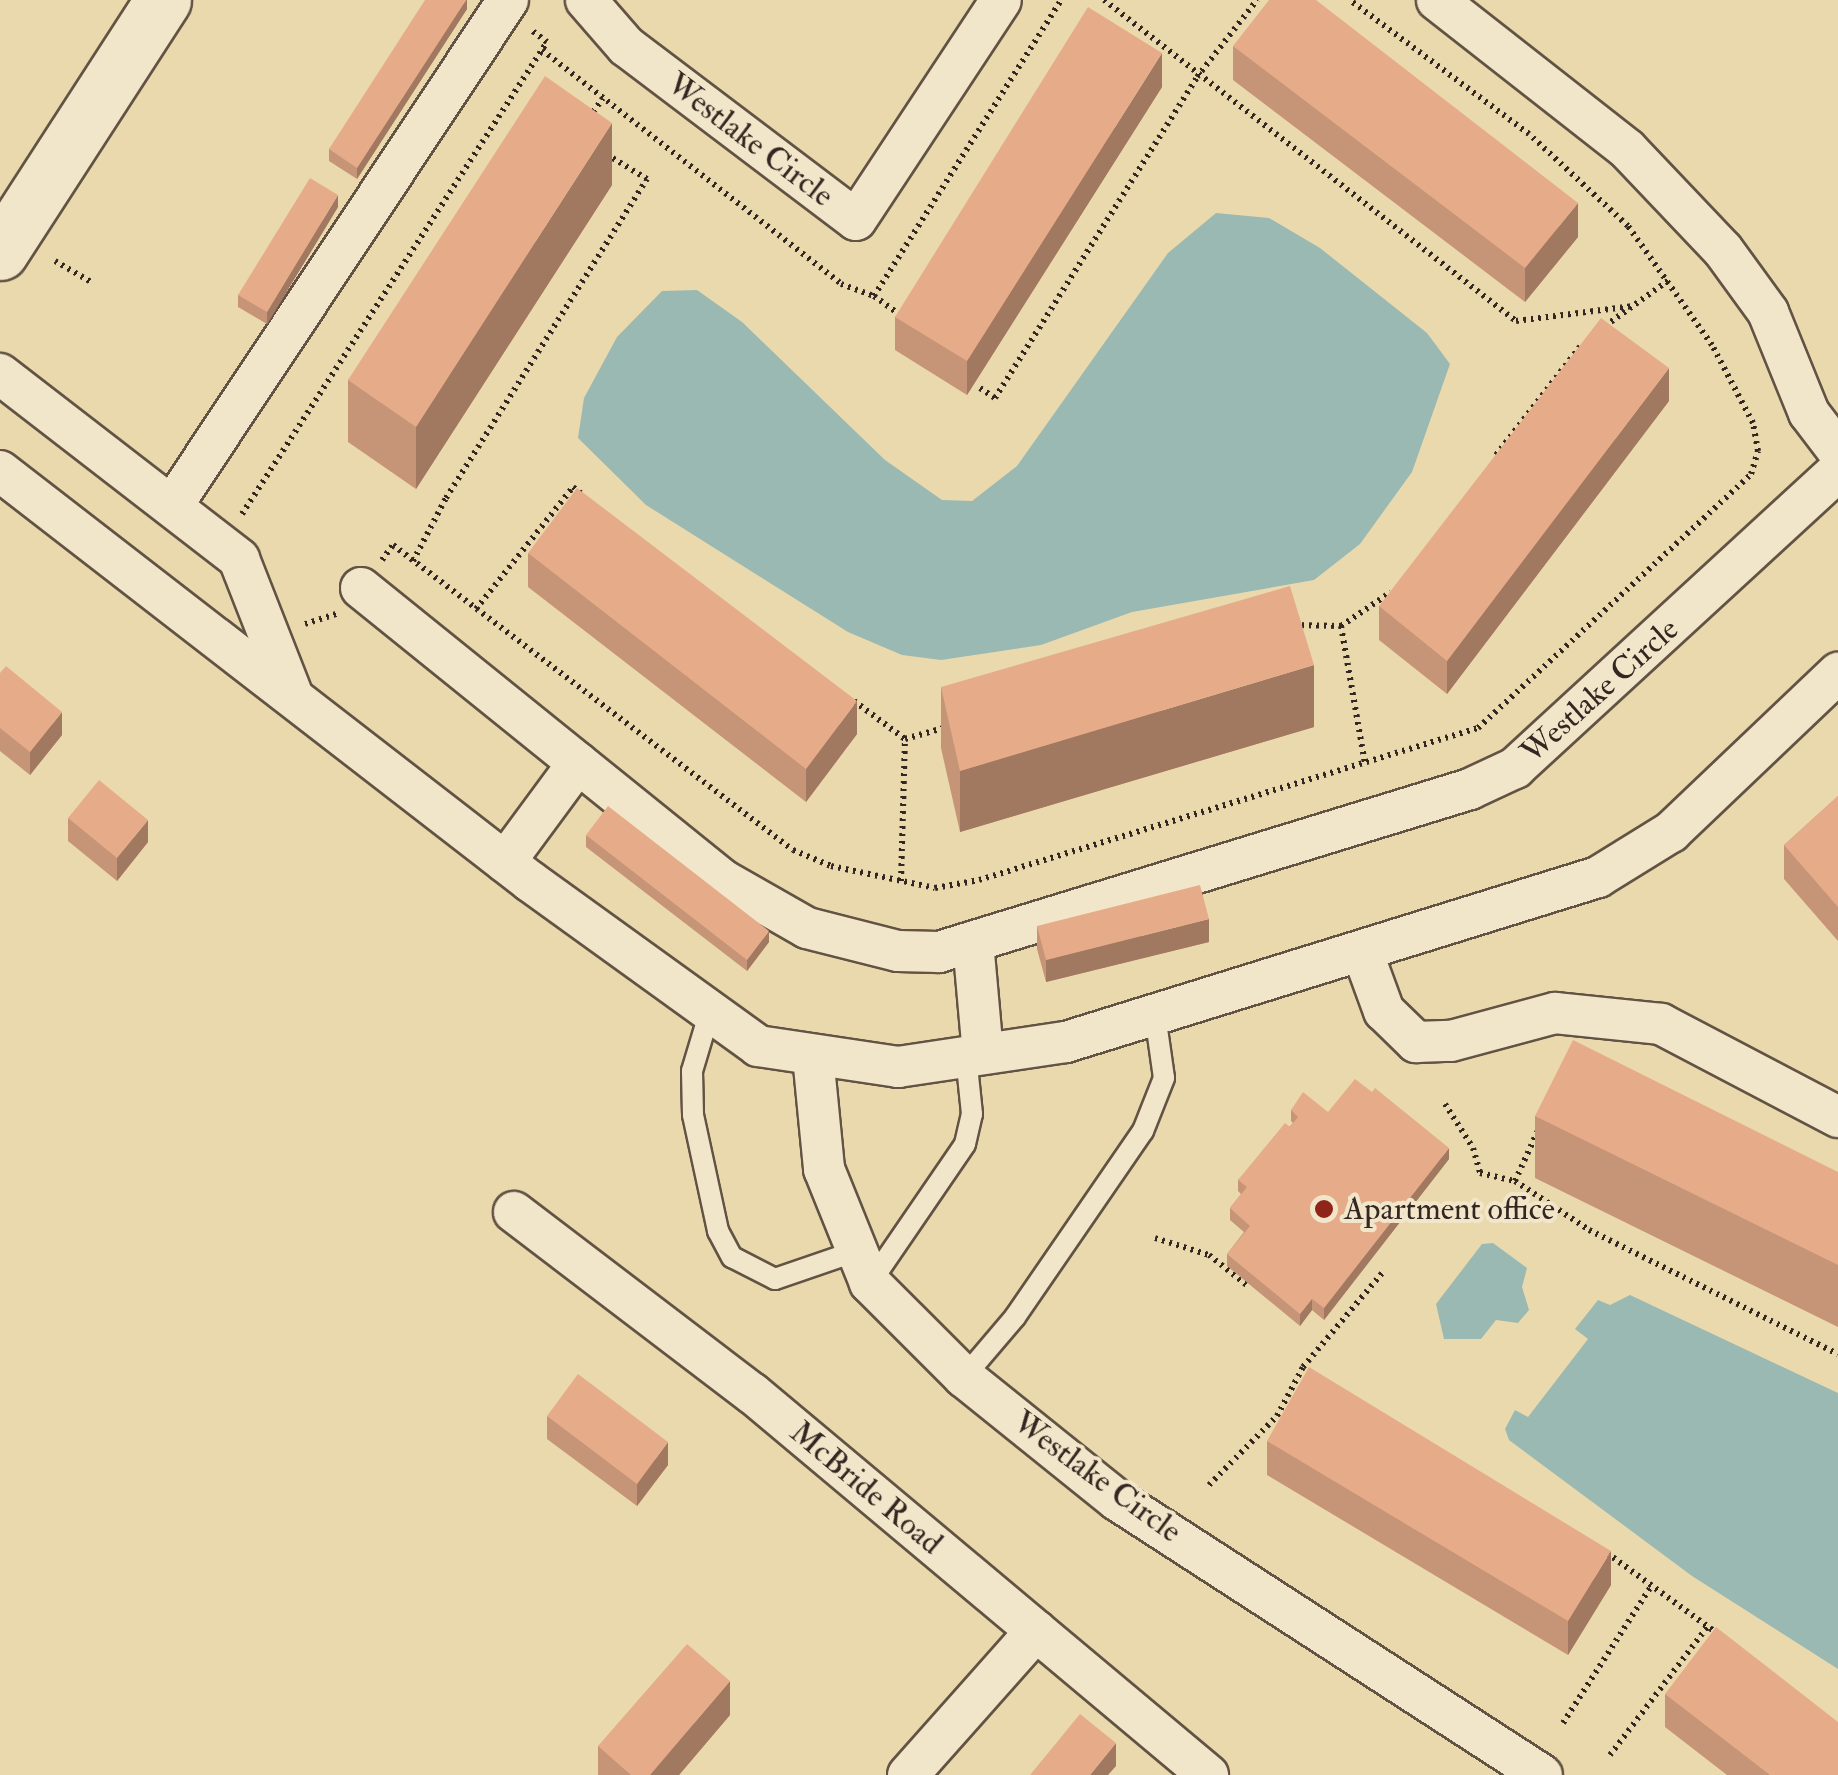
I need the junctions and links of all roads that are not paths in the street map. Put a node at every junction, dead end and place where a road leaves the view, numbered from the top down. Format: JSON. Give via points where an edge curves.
{"nodes":[{"id":1,"x":164,"y":0,"type":"edge"},
{"id":2,"x":586,"y":0,"type":"edge"},
{"id":3,"x":1001,"y":0,"type":"edge"},
{"id":4,"x":1437,"y":0,"type":"edge"},
{"id":5,"x":515,"y":12,"type":"edge"},
{"id":6,"x":0,"y":252,"type":"edge"},
{"id":7,"x":0,"y":374,"type":"edge"},
{"id":8,"x":1838,"y":451,"type":"edge"},
{"id":9,"x":0,"y":471,"type":"edge"},
{"id":10,"x":1838,"y":471,"type":"edge"},
{"id":11,"x":172,"y":506,"type":"junction"},
{"id":12,"x":362,"y":588,"type":"road end"},
{"id":13,"x":1838,"y":672,"type":"edge"},
{"id":14,"x":291,"y":692,"type":"junction"},
{"id":15,"x":578,"y":763,"type":"junction"},
{"id":16,"x":505,"y":862,"type":"junction"},
{"id":17,"x":974,"y":942,"type":"junction"},
{"id":18,"x":1362,"y":951,"type":"junction"},
{"id":19,"x":710,"y":1011,"type":"junction"},
{"id":20,"x":1155,"y":1015,"type":"junction"},
{"id":21,"x":975,"y":1055,"type":"junction"},
{"id":22,"x":813,"y":1056,"type":"junction"},
{"id":23,"x":1838,"y":1117,"type":"edge"},
{"id":24,"x":514,"y":1212,"type":"dead end"},
{"id":25,"x":864,"y":1267,"type":"junction"},
{"id":26,"x":964,"y":1377,"type":"junction"},
{"id":27,"x":1036,"y":1631,"type":"junction"},
{"id":28,"x":908,"y":1775,"type":"edge"},
{"id":29,"x":1208,"y":1775,"type":"edge"},
{"id":30,"x":1542,"y":1775,"type":"edge"}],
"edges":[{"from":1,"to":6,"type":"main road"},
{"from":2,"to":3,"type":"street","name":"Westlake Circle","via":[[626,46],[856,220]]},
{"from":4,"to":8,"type":"street","via":[[1627,149],[1724,250],[1768,312],[1809,413]]},
{"from":5,"to":11,"type":"street"},
{"from":7,"to":11,"type":"street"},
{"from":9,"to":14,"type":"street"},
{"from":10,"to":17,"type":"street","name":"Westlake Circle","via":[[1515,768],[1470,789]]},
{"from":11,"to":14,"type":"street","via":[[239,559]]},
{"from":12,"to":15,"type":"street","name":"Westlake Circle"},
{"from":13,"to":18,"type":"street","via":[[1671,832],[1598,877]]},
{"from":14,"to":16,"type":"street"},
{"from":15,"to":16,"type":"street"},
{"from":15,"to":17,"type":"street","name":"Westlake Circle","via":[[723,880],[808,928],[898,952],[939,952]]},
{"from":16,"to":19,"type":"street"},
{"from":17,"to":21,"type":"street"},
{"from":18,"to":20,"type":"street"},
{"from":18,"to":23,"type":"street","via":[[1384,1011],[1416,1042],[1451,1041],[1556,1013],[1660,1024]]},
{"from":19,"to":22,"type":"street","via":[[758,1046]]},
{"from":19,"to":25,"type":"lane","via":[[692,1071],[692,1115],[718,1230],[732,1257],[774,1279]]},
{"from":20,"to":21,"type":"street","via":[[1066,1042]]},
{"from":20,"to":26,"type":"lane","via":[[1164,1078],[1144,1131],[1015,1317]]},
{"from":21,"to":22,"type":"street","via":[[898,1067]]},
{"from":21,"to":25,"type":"lane","via":[[965,1144]]},
{"from":22,"to":25,"type":"street","name":"Westlake Circle","via":[[824,1169]]},
{"from":24,"to":27,"type":"street","name":"McBride Road","via":[[752,1393]]},
{"from":25,"to":26,"type":"street","name":"Westlake Circle"},
{"from":26,"to":30,"type":"street","name":"Westlake Circle","via":[[1117,1500]]},
{"from":27,"to":28,"type":"street"},
{"from":27,"to":29,"type":"street","name":"McBride Road"}]}
